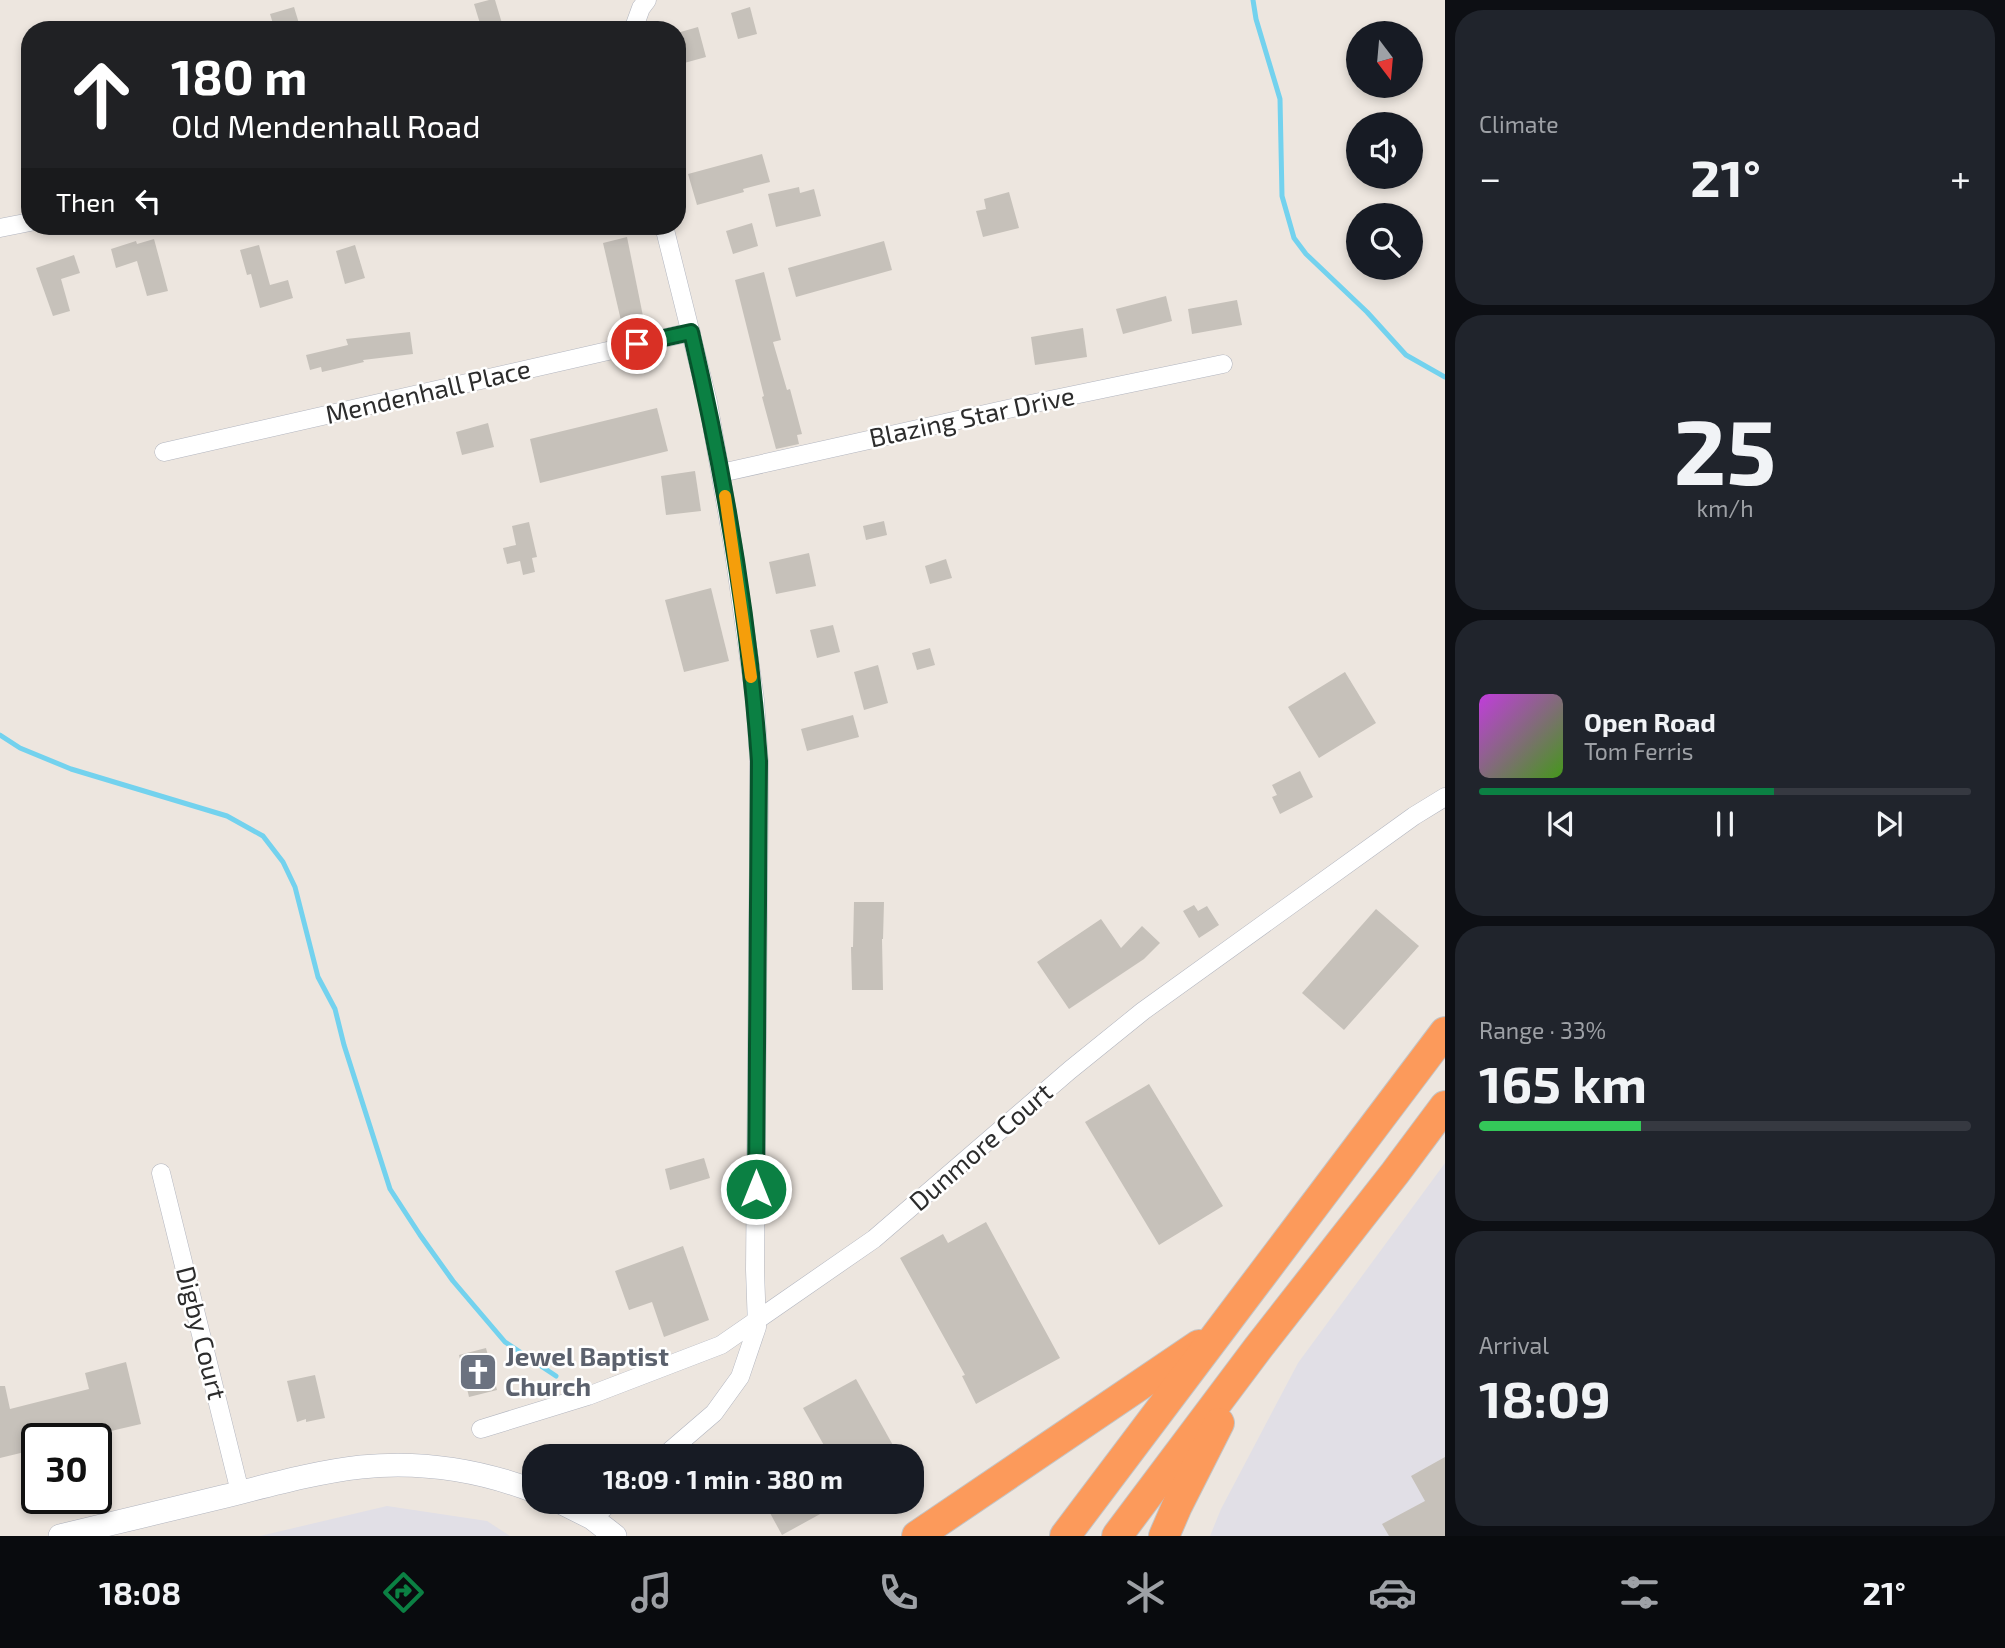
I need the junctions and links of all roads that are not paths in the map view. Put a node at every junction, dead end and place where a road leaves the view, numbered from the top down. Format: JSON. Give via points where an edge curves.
{"nodes":[{"id":1,"x":647,"y":0,"type":"edge"},
{"id":2,"x":636,"y":21,"type":"edge"},
{"id":3,"x":21,"y":224,"type":"edge"},
{"id":4,"x":0,"y":228,"type":"edge"},
{"id":5,"x":666,"y":235,"type":"edge"},
{"id":6,"x":691,"y":332,"type":"junction"},
{"id":7,"x":1223,"y":364,"type":"dead end"},
{"id":8,"x":164,"y":452,"type":"dead end"},
{"id":9,"x":721,"y":473,"type":"junction"},
{"id":10,"x":1445,"y":797,"type":"edge"},
{"id":11,"x":1445,"y":1032,"type":"edge"},
{"id":12,"x":1445,"y":1105,"type":"edge"},
{"id":13,"x":161,"y":1173,"type":"dead end"},
{"id":14,"x":757,"y":1321,"type":"junction"},
{"id":15,"x":1220,"y":1331,"type":"junction"},
{"id":16,"x":1258,"y":1348,"type":"junction"},
{"id":17,"x":481,"y":1429,"type":"dead end"},
{"id":18,"x":678,"y":1444,"type":"edge"},
{"id":19,"x":522,"y":1486,"type":"edge"},
{"id":20,"x":240,"y":1492,"type":"junction"},
{"id":21,"x":584,"y":1514,"type":"edge"},
{"id":22,"x":597,"y":1514,"type":"edge"},
{"id":23,"x":592,"y":1518,"type":"junction"},
{"id":24,"x":60,"y":1536,"type":"edge"},
{"id":25,"x":615,"y":1536,"type":"edge"},
{"id":26,"x":917,"y":1536,"type":"edge"},
{"id":27,"x":1065,"y":1536,"type":"edge"},
{"id":28,"x":1117,"y":1536,"type":"edge"},
{"id":29,"x":1164,"y":1536,"type":"edge"}],
"edges":[{"from":1,"to":2,"type":"street"},
{"from":3,"to":4,"type":"street"},
{"from":5,"to":6,"type":"street"},
{"from":6,"to":8,"type":"street","name":"Mendenhall Place"},
{"from":6,"to":9,"type":"street"},
{"from":7,"to":9,"type":"street","name":"Blazing Star Drive"},
{"from":9,"to":14,"type":"street","via":[[755,700],[759,761]]},
{"from":10,"to":14,"type":"street","name":"Dunmore Court","via":[[1143,1011],[874,1239]]},
{"from":11,"to":15,"type":"highway"},
{"from":12,"to":16,"type":"highway"},
{"from":13,"to":20,"type":"street","name":"Digby Court"},
{"from":14,"to":17,"type":"street","name":"Dunmore Court","via":[[721,1345],[588,1396]]},
{"from":14,"to":18,"type":"street","via":[[740,1377],[714,1413]]},
{"from":15,"to":26,"type":"highway"},
{"from":15,"to":27,"type":"highway"},
{"from":16,"to":28,"type":"highway"},
{"from":16,"to":29,"type":"highway"},
{"from":19,"to":20,"type":"main road","via":[[480,1474],[423,1466],[359,1467]]},
{"from":20,"to":24,"type":"main road"},
{"from":21,"to":23,"type":"main road"},
{"from":22,"to":23,"type":"street"},
{"from":23,"to":25,"type":"main road"}]}
